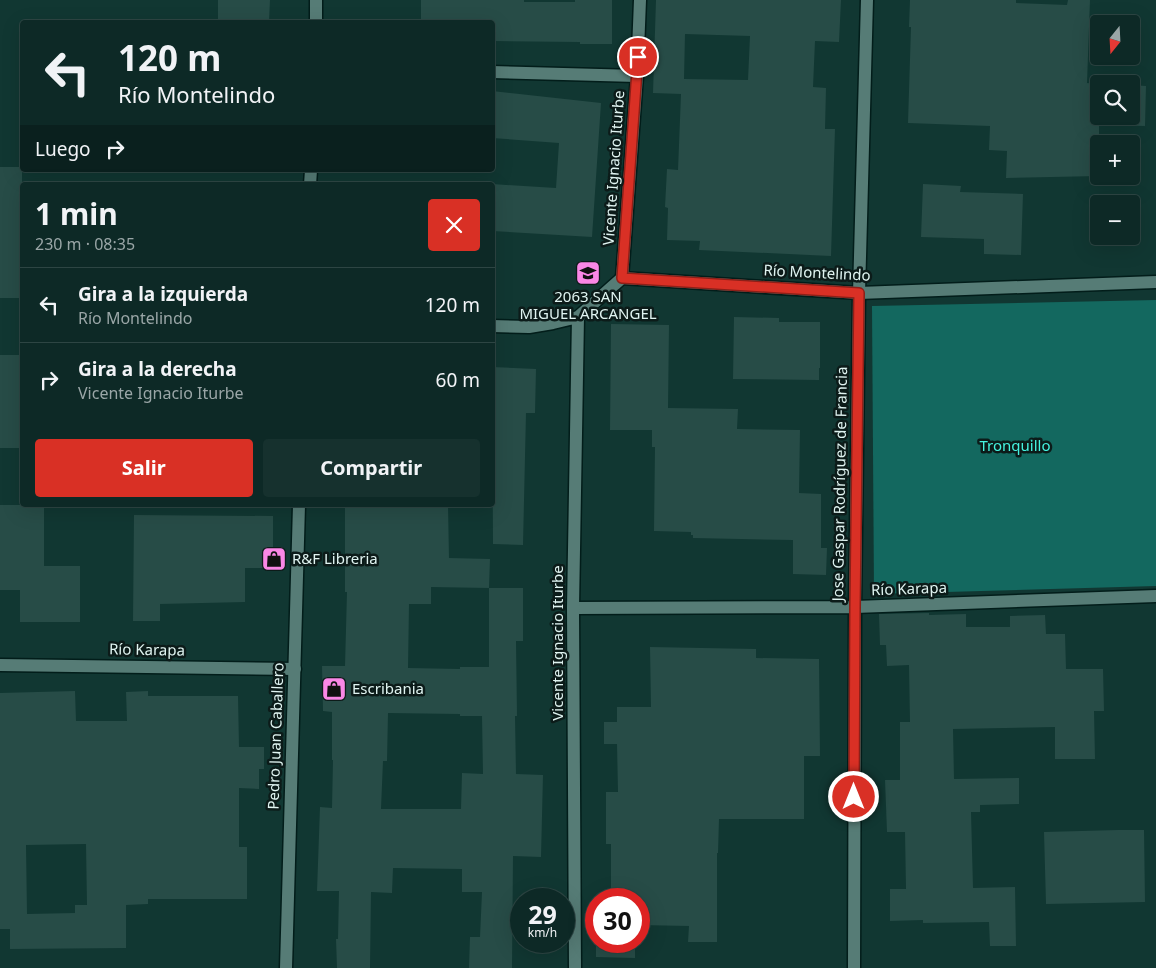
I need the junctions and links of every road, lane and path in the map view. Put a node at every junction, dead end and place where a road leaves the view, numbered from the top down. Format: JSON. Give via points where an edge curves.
{"nodes":[{"id":1,"x":316,"y":0,"type":"edge"},
{"id":2,"x":640,"y":0,"type":"edge"},
{"id":3,"x":867,"y":0,"type":"edge"},
{"id":4,"x":316,"y":20,"type":"edge"},
{"id":5,"x":495,"y":72,"type":"edge"},
{"id":6,"x":637,"y":76,"type":"junction"},
{"id":7,"x":622,"y":278,"type":"junction"},
{"id":8,"x":1156,"y":282,"type":"edge"},
{"id":9,"x":859,"y":293,"type":"junction"},
{"id":10,"x":578,"y":317,"type":"junction"},
{"id":11,"x":495,"y":326,"type":"edge"},
{"id":12,"x":299,"y":507,"type":"edge"},
{"id":13,"x":1156,"y":596,"type":"edge"},
{"id":14,"x":855,"y":607,"type":"junction"},
{"id":15,"x":573,"y":608,"type":"junction"},
{"id":16,"x":0,"y":665,"type":"edge"},
{"id":17,"x":294,"y":668,"type":"junction"},
{"id":18,"x":286,"y":968,"type":"edge"},
{"id":19,"x":575,"y":968,"type":"edge"},
{"id":20,"x":854,"y":968,"type":"edge"}],
"edges":[{"from":1,"to":4,"type":"street"},
{"from":2,"to":6,"type":"street","name":"Vicente Ignacio Iturbe"},
{"from":3,"to":9,"type":"street","name":"Jose Gaspar Rodríguez de Francia"},
{"from":5,"to":6,"type":"street"},
{"from":6,"to":7,"type":"street","name":"Vicente Ignacio Iturbe"},
{"from":7,"to":9,"type":"street","name":"Río Montelindo"},
{"from":7,"to":10,"type":"street"},
{"from":8,"to":9,"type":"street","name":"Río Montelindo"},
{"from":9,"to":14,"type":"street","name":"Jose Gaspar Rodríguez de Francia"},
{"from":10,"to":11,"type":"street","via":[[529,327]]},
{"from":10,"to":15,"type":"street","name":"Vicente Ignacio Iturbe"},
{"from":12,"to":17,"type":"street","name":"Pedro Juan Caballero"},
{"from":13,"to":14,"type":"street","name":"Río Karapa"},
{"from":14,"to":15,"type":"street","name":"Río Karapa"},
{"from":14,"to":20,"type":"street","name":"Jose Gaspar Rodríguez de Francia"},
{"from":15,"to":19,"type":"street","name":"Vicente Ignacio Iturbe"},
{"from":16,"to":17,"type":"street","name":"Río Karapa"},
{"from":17,"to":18,"type":"street","name":"Pedro Juan Caballero"}]}
